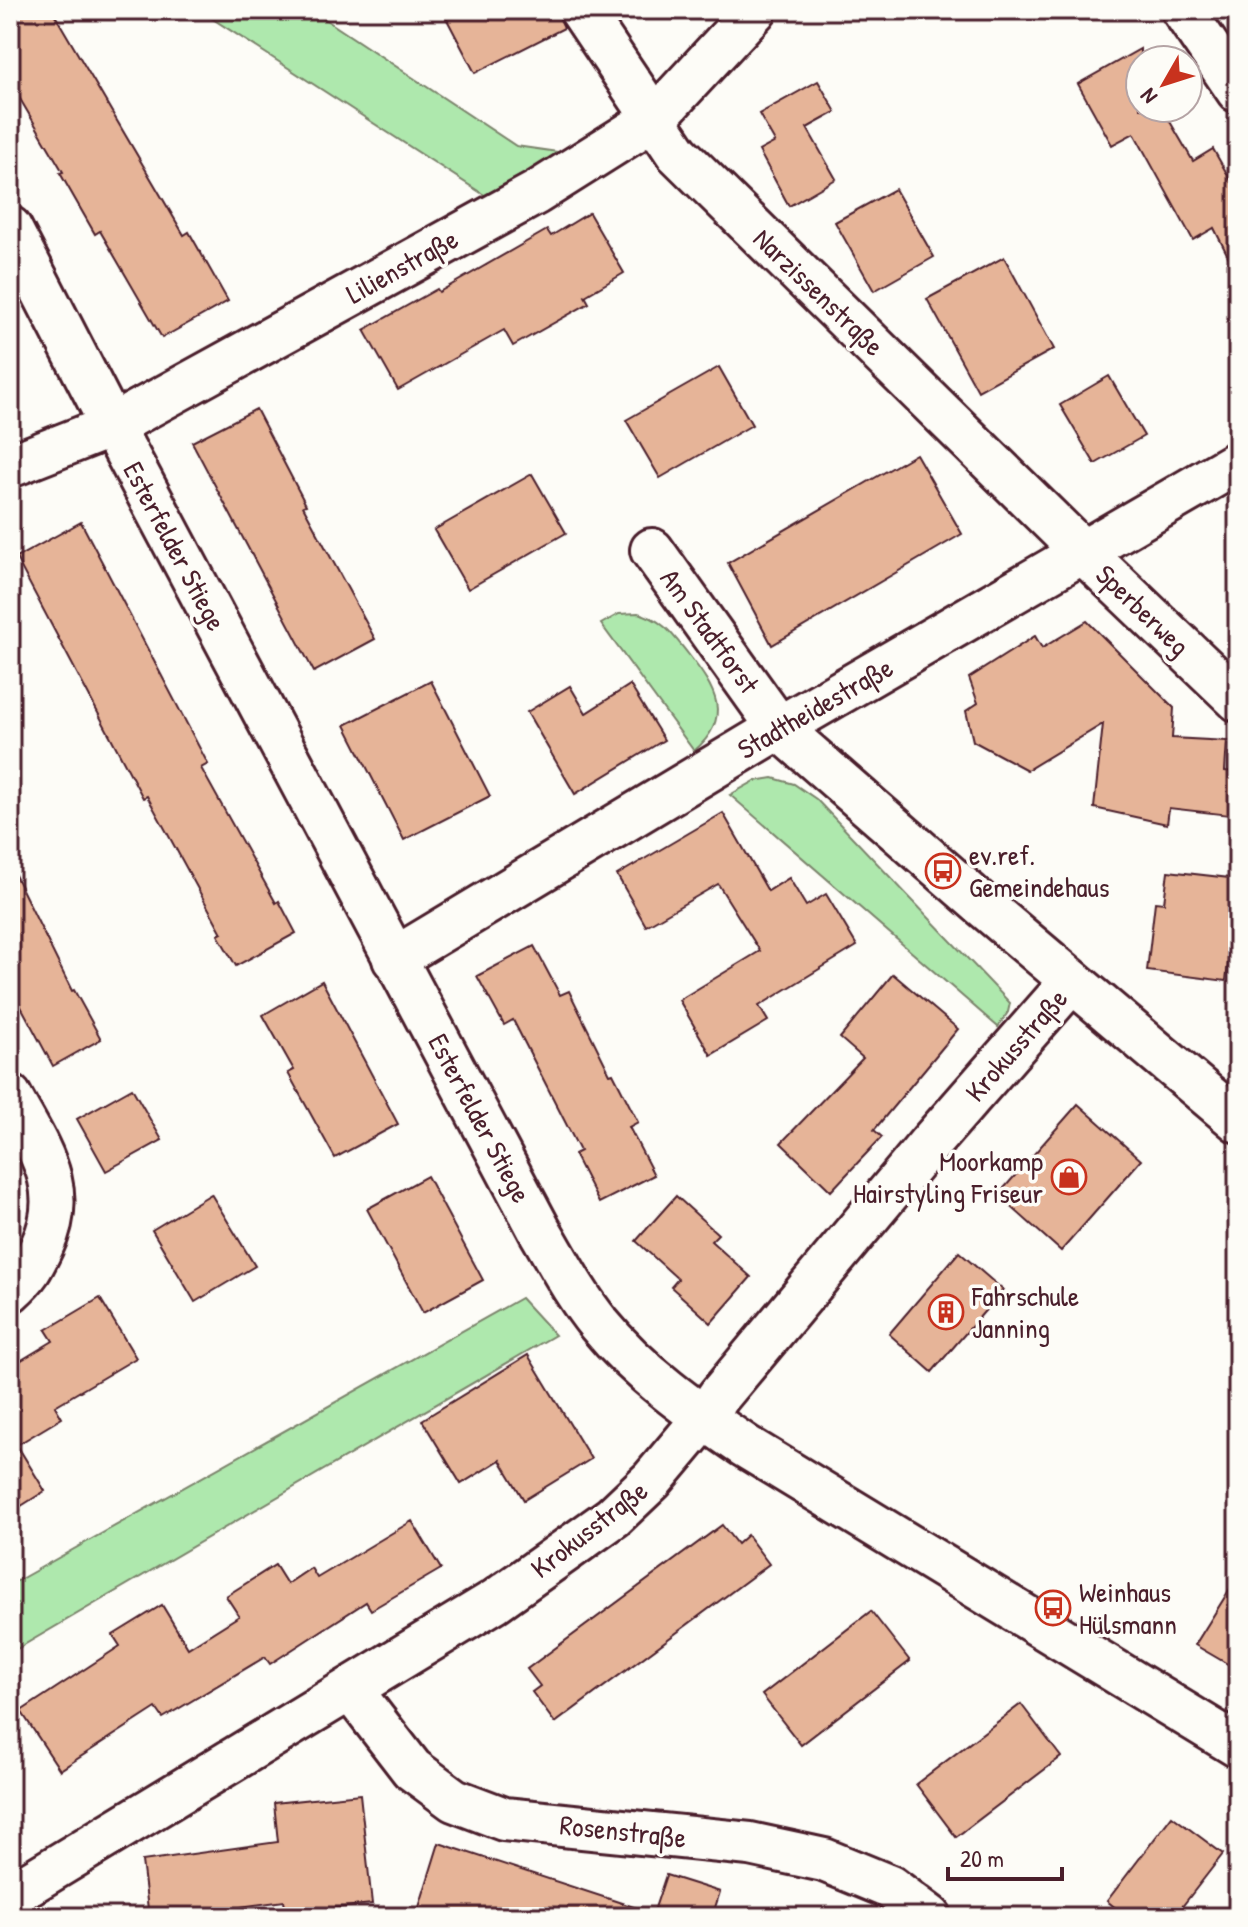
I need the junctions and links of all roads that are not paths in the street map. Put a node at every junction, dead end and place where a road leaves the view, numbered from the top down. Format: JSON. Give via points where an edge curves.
{"nodes":[{"id":1,"x":581,"y":10,"type":"edge"},
{"id":2,"x":755,"y":10,"type":"edge"},
{"id":3,"x":1183,"y":10,"type":"edge"},
{"id":4,"x":1238,"y":91,"type":"edge"},
{"id":5,"x":655,"y":118,"type":"junction"},
{"id":6,"x":10,"y":228,"type":"edge"},
{"id":7,"x":112,"y":426,"type":"junction"},
{"id":8,"x":1238,"y":462,"type":"edge"},
{"id":9,"x":10,"y":466,"type":"edge"},
{"id":10,"x":652,"y":550,"type":"dead end"},
{"id":11,"x":1084,"y":553,"type":"junction"},
{"id":12,"x":1238,"y":700,"type":"edge"},
{"id":13,"x":779,"y":728,"type":"junction"},
{"id":14,"x":394,"y":959,"type":"junction"},
{"id":15,"x":1072,"y":981,"type":"junction"},
{"id":16,"x":10,"y":1096,"type":"edge"},
{"id":17,"x":1238,"y":1121,"type":"edge"},
{"id":18,"x":10,"y":1291,"type":"edge"},
{"id":19,"x":704,"y":1418,"type":"junction"},
{"id":20,"x":351,"y":1690,"type":"junction"},
{"id":21,"x":1238,"y":1746,"type":"edge"},
{"id":22,"x":10,"y":1895,"type":"edge"},
{"id":23,"x":930,"y":1917,"type":"edge"}],
"edges":[{"from":1,"to":5,"type":"street","name":"Narzissenstraße"},
{"from":2,"to":5,"type":"street","name":"Lilienstraße"},
{"from":3,"to":4,"type":"street"},
{"from":5,"to":7,"type":"street","name":"Lilienstraße","via":[[536,193]]},
{"from":5,"to":11,"type":"street","name":"Narzissenstraße","via":[[677,153]]},
{"from":6,"to":7,"type":"street","name":"Esterfelder Stiege"},
{"from":7,"to":9,"type":"street","name":"Lilienstraße"},
{"from":7,"to":14,"type":"street","name":"Esterfelder Stiege"},
{"from":8,"to":11,"type":"street","name":"Stadtheidestraße"},
{"from":10,"to":13,"type":"street","name":"Am Stadtforst"},
{"from":11,"to":12,"type":"street","name":"Sperberweg"},
{"from":11,"to":13,"type":"street","name":"Stadtheidestraße"},
{"from":13,"to":14,"type":"street","name":"Stadtheidestraße"},
{"from":13,"to":15,"type":"street","name":"Am Stadtforst"},
{"from":14,"to":19,"type":"street","name":"Esterfelder Stiege","via":[[574,1288],[627,1355]]},
{"from":15,"to":17,"type":"street","name":"Am Stadtforst"},
{"from":15,"to":19,"type":"street","name":"Krokusstraße","via":[[930,1143]]},
{"from":16,"to":18,"type":"street","via":[[48,1166],[54,1195],[52,1225],[28,1275]]},
{"from":19,"to":20,"type":"street","name":"Krokusstraße","via":[[613,1517],[495,1601]]},
{"from":19,"to":21,"type":"street","name":"Esterfelder Stiege"},
{"from":20,"to":22,"type":"street","name":"Krokusstraße"},
{"from":20,"to":23,"type":"street","name":"Rosenstraße","via":[[412,1769],[454,1800],[504,1819],[750,1844],[824,1860],[890,1887]]}]}
